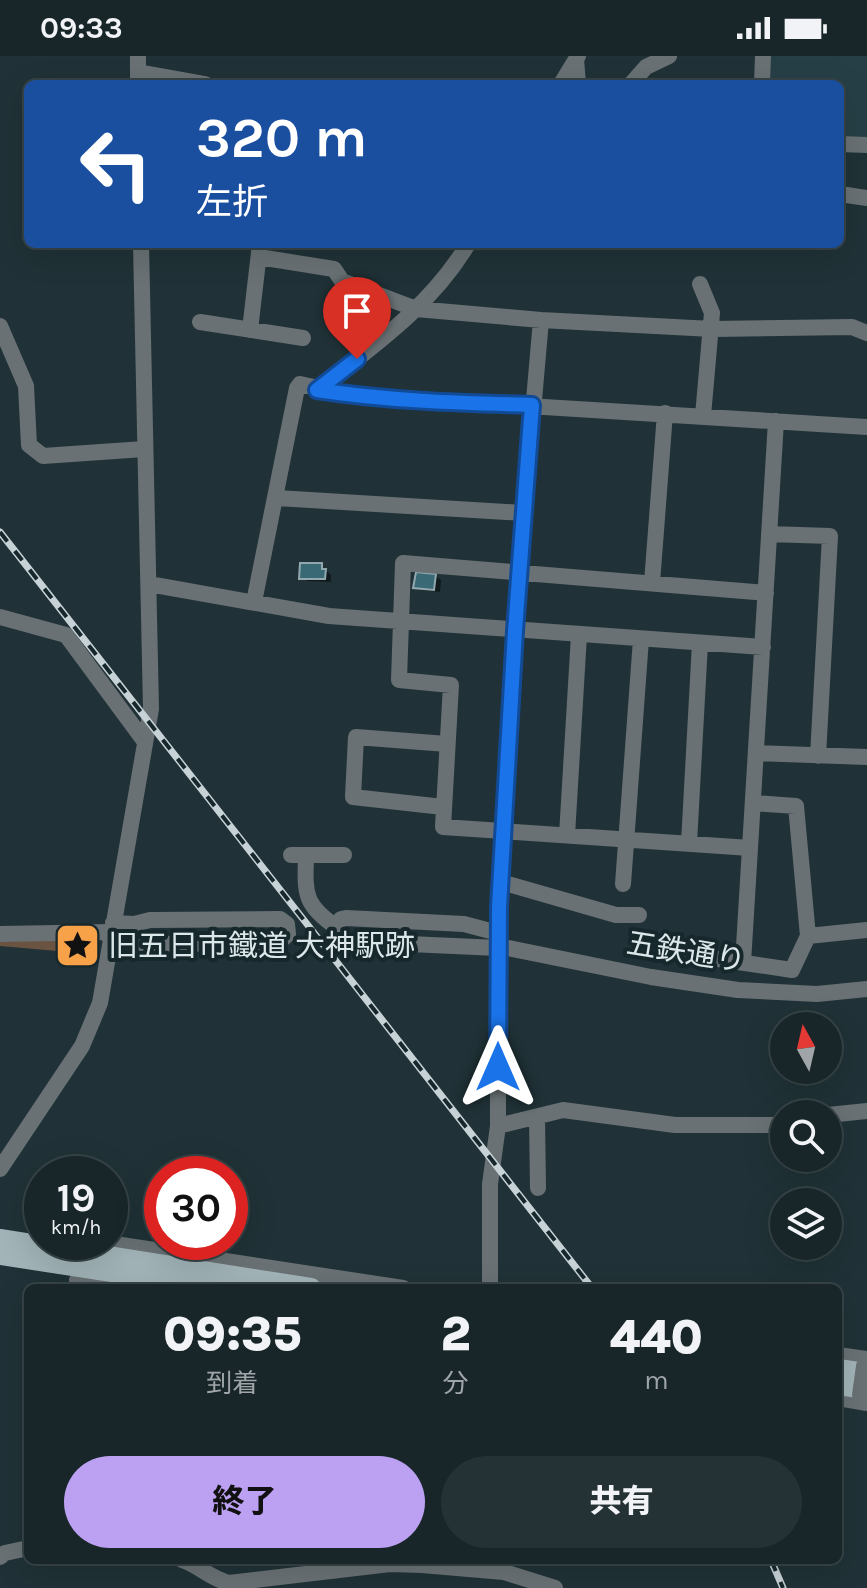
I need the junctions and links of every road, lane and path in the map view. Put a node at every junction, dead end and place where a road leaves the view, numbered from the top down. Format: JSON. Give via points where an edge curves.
{"nodes":[{"id":1,"x":669,"y":56,"type":"edge"},
{"id":2,"x":763,"y":56,"type":"edge"},
{"id":3,"x":577,"y":58,"type":"edge"},
{"id":4,"x":138,"y":71,"type":"edge"},
{"id":5,"x":184,"y":80,"type":"edge"},
{"id":6,"x":563,"y":80,"type":"edge"},
{"id":7,"x":578,"y":80,"type":"edge"},
{"id":8,"x":635,"y":80,"type":"edge"},
{"id":9,"x":762,"y":80,"type":"edge"},
{"id":10,"x":844,"y":144,"type":"edge"},
{"id":11,"x":867,"y":145,"type":"edge"},
{"id":12,"x":844,"y":195,"type":"edge"},
{"id":13,"x":867,"y":198,"type":"edge"},
{"id":14,"x":141,"y":248,"type":"edge"},
{"id":15,"x":465,"y":248,"type":"edge"},
{"id":16,"x":260,"y":251,"type":"edge"},
{"id":17,"x":700,"y":284,"type":"dead end"},
{"id":18,"x":416,"y":309,"type":"junction"},
{"id":19,"x":541,"y":320,"type":"junction"},
{"id":20,"x":200,"y":322,"type":"dead end"},
{"id":21,"x":0,"y":326,"type":"edge"},
{"id":22,"x":712,"y":329,"type":"junction"},
{"id":23,"x":250,"y":330,"type":"junction"},
{"id":24,"x":867,"y":333,"type":"edge"},
{"id":25,"x":303,"y":338,"type":"dead end"},
{"id":26,"x":317,"y":390,"type":"junction"},
{"id":27,"x":532,"y":405,"type":"junction"},
{"id":28,"x":665,"y":413,"type":"junction"},
{"id":29,"x":703,"y":416,"type":"junction"},
{"id":30,"x":776,"y":421,"type":"junction"},
{"id":31,"x":867,"y":427,"type":"edge"},
{"id":32,"x":144,"y":449,"type":"junction"},
{"id":33,"x":277,"y":498,"type":"junction"},
{"id":34,"x":524,"y":513,"type":"junction"},
{"id":35,"x":769,"y":534,"type":"junction"},
{"id":36,"x":519,"y":572,"type":"junction"},
{"id":37,"x":652,"y":583,"type":"junction"},
{"id":38,"x":149,"y":584,"type":"junction"},
{"id":39,"x":766,"y":593,"type":"junction"},
{"id":40,"x":254,"y":602,"type":"junction"},
{"id":41,"x":0,"y":617,"type":"edge"},
{"id":42,"x":401,"y":623,"type":"junction"},
{"id":43,"x":515,"y":631,"type":"junction"},
{"id":44,"x":579,"y":635,"type":"junction"},
{"id":45,"x":641,"y":639,"type":"junction"},
{"id":46,"x":700,"y":643,"type":"junction"},
{"id":47,"x":763,"y":647,"type":"junction"},
{"id":48,"x":145,"y":742,"type":"junction"},
{"id":49,"x":447,"y":744,"type":"junction"},
{"id":50,"x":756,"y":753,"type":"junction"},
{"id":51,"x":818,"y":756,"type":"junction"},
{"id":52,"x":867,"y":757,"type":"edge"},
{"id":53,"x":753,"y":803,"type":"junction"},
{"id":54,"x":443,"y":807,"type":"junction"},
{"id":55,"x":503,"y":832,"type":"junction"},
{"id":56,"x":567,"y":835,"type":"junction"},
{"id":57,"x":627,"y":839,"type":"junction"},
{"id":58,"x":689,"y":843,"type":"junction"},
{"id":59,"x":750,"y":848,"type":"junction"},
{"id":60,"x":344,"y":855,"type":"dead end"},
{"id":61,"x":501,"y":882,"type":"junction"},
{"id":62,"x":623,"y":884,"type":"dead end"},
{"id":63,"x":639,"y":915,"type":"dead end"},
{"id":64,"x":867,"y":930,"type":"edge"},
{"id":65,"x":111,"y":932,"type":"junction"},
{"id":66,"x":0,"y":934,"type":"edge"},
{"id":67,"x":808,"y":936,"type":"junction"},
{"id":68,"x":498,"y":942,"type":"junction"},
{"id":69,"x":698,"y":956,"type":"dead end"},
{"id":70,"x":743,"y":963,"type":"junction"},
{"id":71,"x":867,"y":989,"type":"edge"},
{"id":72,"x":867,"y":1111,"type":"edge"},
{"id":73,"x":842,"y":1114,"type":"edge"},
{"id":74,"x":537,"y":1117,"type":"junction"},
{"id":75,"x":770,"y":1125,"type":"edge"},
{"id":76,"x":498,"y":1126,"type":"junction"},
{"id":77,"x":0,"y":1169,"type":"edge"},
{"id":78,"x":538,"y":1188,"type":"dead end"},
{"id":79,"x":0,"y":1239,"type":"edge"},
{"id":80,"x":128,"y":1246,"type":"edge"},
{"id":81,"x":0,"y":1255,"type":"edge"},
{"id":82,"x":78,"y":1265,"type":"edge"},
{"id":83,"x":102,"y":1284,"type":"edge"},
{"id":84,"x":193,"y":1284,"type":"edge"},
{"id":85,"x":270,"y":1284,"type":"edge"},
{"id":86,"x":377,"y":1284,"type":"edge"},
{"id":87,"x":490,"y":1284,"type":"edge"},
{"id":88,"x":842,"y":1356,"type":"edge"},
{"id":89,"x":866,"y":1364,"type":"edge"},
{"id":90,"x":842,"y":1368,"type":"edge"},
{"id":91,"x":842,"y":1387,"type":"edge"},
{"id":92,"x":863,"y":1397,"type":"edge"},
{"id":93,"x":842,"y":1398,"type":"edge"},
{"id":94,"x":24,"y":1549,"type":"edge"},
{"id":95,"x":2,"y":1552,"type":"edge"},
{"id":96,"x":194,"y":1564,"type":"edge"},
{"id":97,"x":503,"y":1566,"type":"edge"},
{"id":98,"x":316,"y":1567,"type":"edge"},
{"id":99,"x":531,"y":1585,"type":"edge"},
{"id":100,"x":555,"y":1588,"type":"edge"}],
"edges":[{"from":1,"to":8,"type":"street","via":[[646,67]]},
{"from":2,"to":9,"type":"street"},
{"from":3,"to":6,"type":"street"},
{"from":3,"to":7,"type":"street"},
{"from":4,"to":5,"type":"street"},
{"from":10,"to":11,"type":"street"},
{"from":12,"to":13,"type":"street"},
{"from":14,"to":32,"type":"street"},
{"from":15,"to":18,"type":"street"},
{"from":16,"to":18,"type":"street","via":[[334,269],[342,281]]},
{"from":16,"to":23,"type":"street"},
{"from":17,"to":22,"type":"street","via":[[712,313]]},
{"from":18,"to":19,"type":"street"},
{"from":18,"to":26,"type":"street"},
{"from":19,"to":22,"type":"street"},
{"from":19,"to":27,"type":"street"},
{"from":20,"to":23,"type":"street"},
{"from":21,"to":32,"type":"street","via":[[26,386],[29,445],[43,456]]},
{"from":22,"to":24,"type":"street","via":[[852,327]]},
{"from":22,"to":29,"type":"street"},
{"from":23,"to":25,"type":"street"},
{"from":26,"to":27,"type":"street"},
{"from":26,"to":33,"type":"street","via":[[303,384],[297,388]]},
{"from":27,"to":28,"type":"street"},
{"from":27,"to":34,"type":"street"},
{"from":28,"to":29,"type":"street"},
{"from":28,"to":37,"type":"street"},
{"from":29,"to":30,"type":"street"},
{"from":30,"to":31,"type":"street"},
{"from":30,"to":35,"type":"street"},
{"from":32,"to":38,"type":"street"},
{"from":33,"to":34,"type":"street"},
{"from":33,"to":40,"type":"street"},
{"from":34,"to":36,"type":"street"},
{"from":35,"to":39,"type":"street"},
{"from":35,"to":51,"type":"street","via":[[830,536]]},
{"from":36,"to":37,"type":"street"},
{"from":36,"to":42,"type":"street","via":[[403,563]]},
{"from":36,"to":43,"type":"street"},
{"from":37,"to":39,"type":"street"},
{"from":38,"to":40,"type":"street"},
{"from":38,"to":48,"type":"street","via":[[151,709]]},
{"from":39,"to":47,"type":"street"},
{"from":40,"to":42,"type":"street"},
{"from":41,"to":48,"type":"street","via":[[66,635]]},
{"from":42,"to":43,"type":"street"},
{"from":42,"to":49,"type":"street","via":[[399,680],[451,685]]},
{"from":43,"to":44,"type":"street"},
{"from":43,"to":55,"type":"street"},
{"from":44,"to":45,"type":"street"},
{"from":44,"to":56,"type":"street"},
{"from":45,"to":46,"type":"street"},
{"from":45,"to":57,"type":"street"},
{"from":46,"to":47,"type":"street"},
{"from":46,"to":58,"type":"street"},
{"from":47,"to":50,"type":"street"},
{"from":48,"to":65,"type":"street"},
{"from":49,"to":54,"type":"street"},
{"from":49,"to":54,"type":"street","via":[[356,737],[353,797]]},
{"from":50,"to":51,"type":"street"},
{"from":50,"to":53,"type":"street"},
{"from":51,"to":52,"type":"street"},
{"from":53,"to":59,"type":"street"},
{"from":53,"to":67,"type":"street","via":[[796,806]]},
{"from":54,"to":55,"type":"street","via":[[443,827]]},
{"from":55,"to":56,"type":"street"},
{"from":55,"to":61,"type":"street"},
{"from":56,"to":57,"type":"street"},
{"from":57,"to":58,"type":"street"},
{"from":57,"to":62,"type":"street"},
{"from":58,"to":59,"type":"street"},
{"from":59,"to":70,"type":"street"},
{"from":60,"to":68,"type":"street","name":"五鉄通り","via":[[298,855],[309,902],[335,926],[346,918],[464,924]]},
{"from":61,"to":63,"type":"street","via":[[616,915]]},
{"from":61,"to":68,"type":"street"},
{"from":64,"to":67,"type":"street"},
{"from":65,"to":65,"type":"street","via":[[150,920],[280,919],[288,934],[278,943],[144,944]]},
{"from":65,"to":66,"type":"street"},
{"from":65,"to":77,"type":"street","via":[[100,1003],[82,1046]]},
{"from":67,"to":70,"type":"street","via":[[792,970]]},
{"from":68,"to":71,"type":"street","name":"五鉄通り","via":[[651,977],[738,990],[817,994]]},
{"from":68,"to":76,"type":"street"},
{"from":69,"to":70,"type":"street"},
{"from":72,"to":73,"type":"street"},
{"from":74,"to":75,"type":"street","via":[[563,1110],[675,1125]]},
{"from":74,"to":76,"type":"street"},
{"from":74,"to":78,"type":"street"},
{"from":76,"to":87,"type":"street","via":[[490,1184]]},
{"from":79,"to":82,"type":"main road"},
{"from":80,"to":86,"type":"street"},
{"from":81,"to":82,"type":"main road"},
{"from":82,"to":83,"type":"street"},
{"from":82,"to":84,"type":"main road"},
{"from":82,"to":85,"type":"main road"},
{"from":88,"to":89,"type":"street"},
{"from":89,"to":90,"type":"main road"},
{"from":89,"to":92,"type":"street","bridge":true},
{"from":91,"to":92,"type":"main road"},
{"from":92,"to":93,"type":"street"},
{"from":94,"to":95,"type":"street"},
{"from":96,"to":98,"type":"street","via":[[229,1583]]},
{"from":97,"to":98,"type":"street"},
{"from":97,"to":99,"type":"street"},
{"from":99,"to":100,"type":"street"}]}
